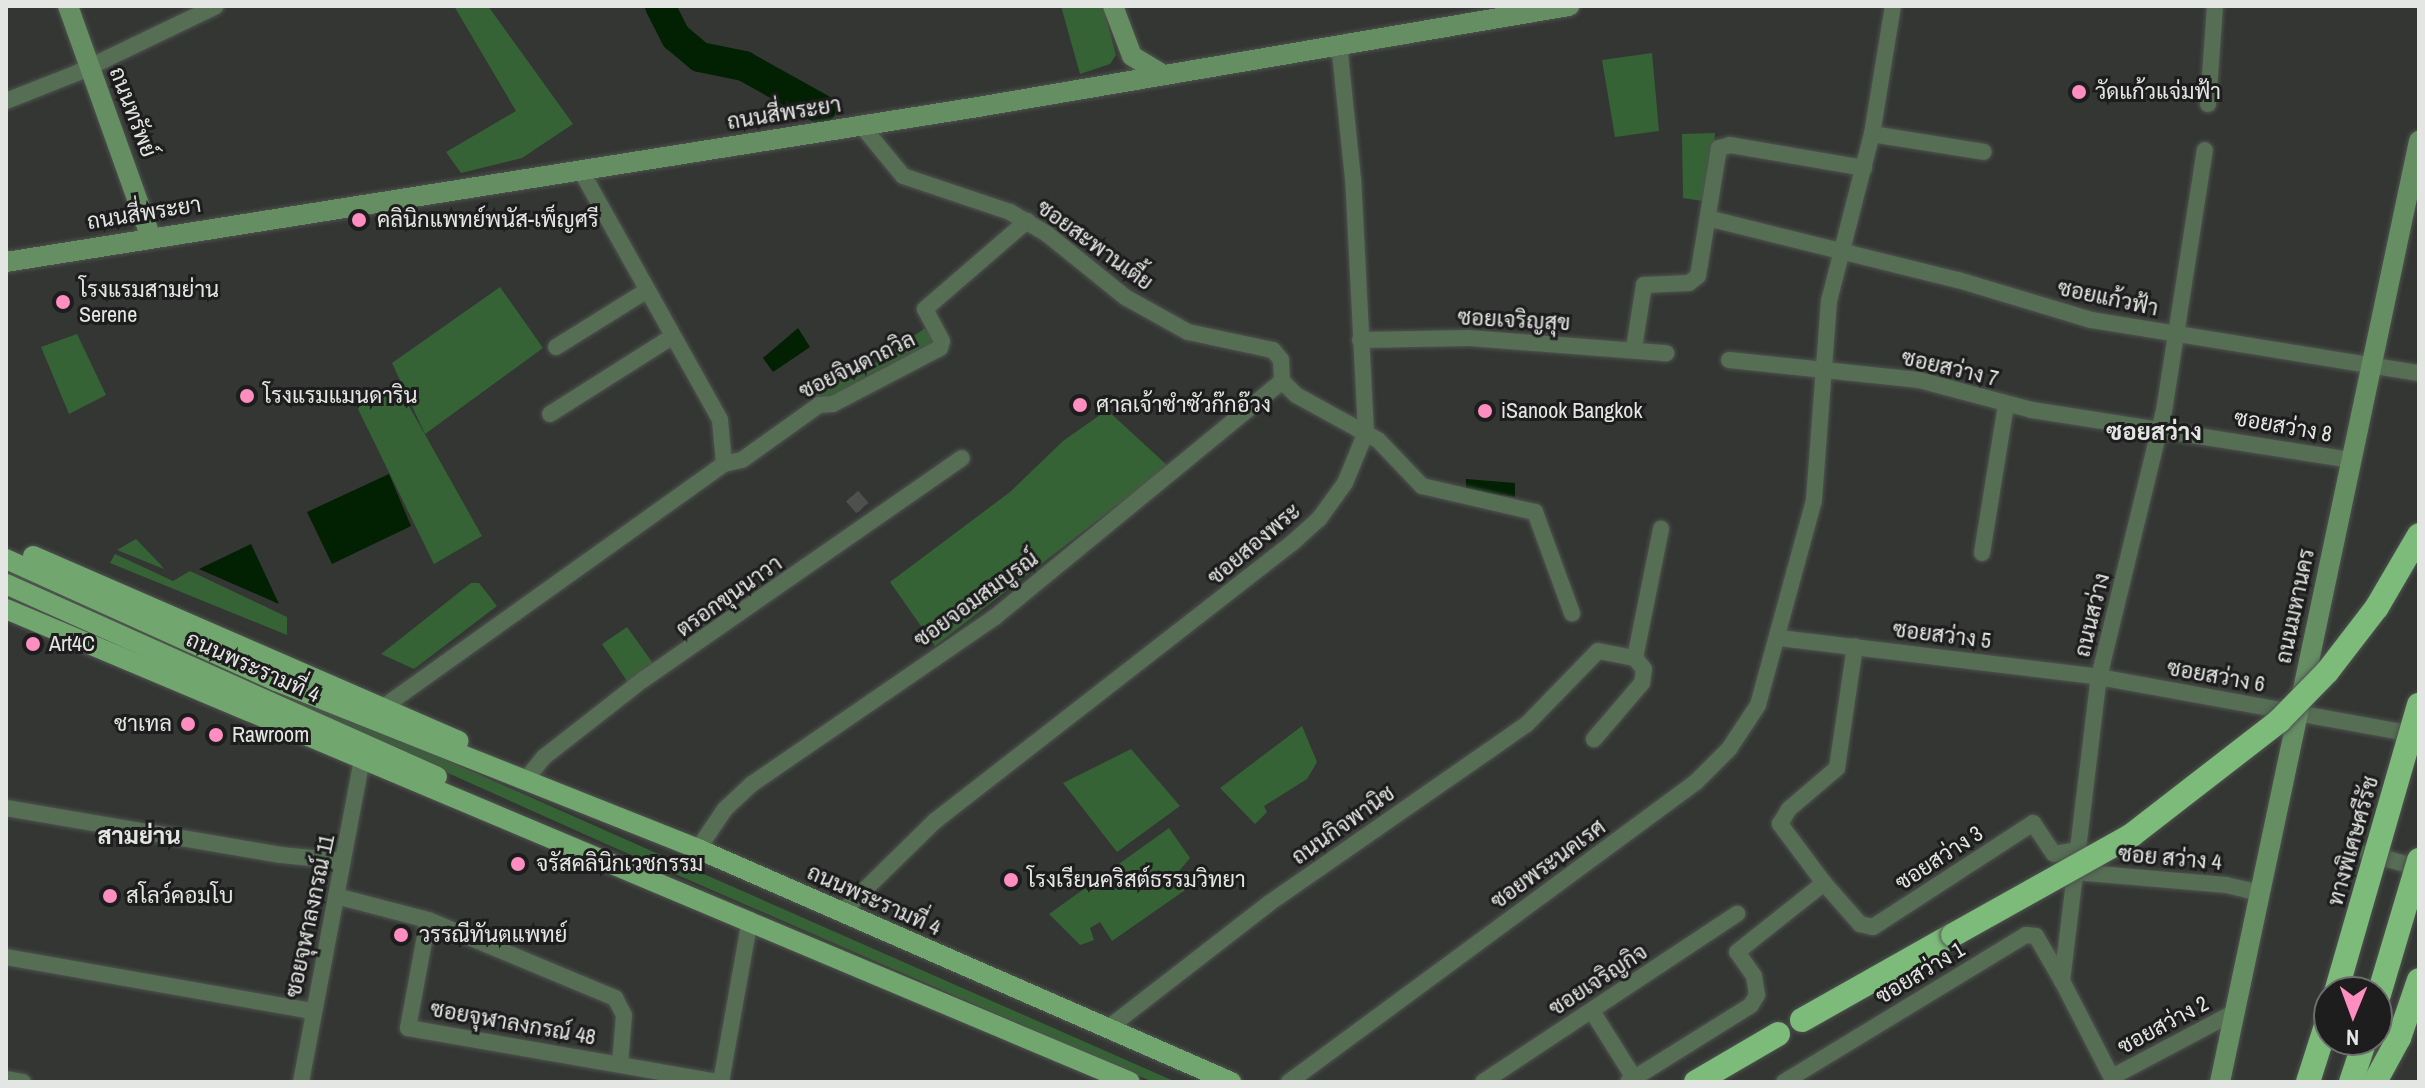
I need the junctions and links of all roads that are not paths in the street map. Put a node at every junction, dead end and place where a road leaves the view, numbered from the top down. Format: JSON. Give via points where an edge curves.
{"nodes":[{"id":1,"x":68,"y":6,"type":"edge"},
{"id":2,"x":216,"y":6,"type":"edge"},
{"id":3,"x":1113,"y":6,"type":"edge"},
{"id":4,"x":1569,"y":6,"type":"edge"},
{"id":5,"x":1893,"y":6,"type":"edge"},
{"id":6,"x":2215,"y":6,"type":"edge"},
{"id":7,"x":1339,"y":44,"type":"junction"},
{"id":8,"x":1125,"y":47,"type":"junction"},
{"id":9,"x":90,"y":66,"type":"junction"},
{"id":10,"x":1164,"y":76,"type":"junction"},
{"id":11,"x":1111,"y":84,"type":"junction"},
{"id":12,"x":6,"y":101,"type":"edge"},
{"id":13,"x":2208,"y":104,"type":"dead end"},
{"id":14,"x":861,"y":125,"type":"junction"},
{"id":15,"x":1872,"y":134,"type":"junction"},
{"id":16,"x":2419,"y":141,"type":"edge"},
{"id":17,"x":2205,"y":150,"type":"dead end"},
{"id":18,"x":1984,"y":152,"type":"dead end"},
{"id":19,"x":1864,"y":168,"type":"junction"},
{"id":20,"x":580,"y":169,"type":"junction"},
{"id":21,"x":1711,"y":219,"type":"junction"},
{"id":22,"x":1027,"y":221,"type":"junction"},
{"id":23,"x":150,"y":235,"type":"junction"},
{"id":24,"x":1841,"y":253,"type":"junction"},
{"id":25,"x":6,"y":262,"type":"edge"},
{"id":26,"x":646,"y":291,"type":"junction"},
{"id":27,"x":2177,"y":334,"type":"junction"},
{"id":28,"x":672,"y":337,"type":"junction"},
{"id":29,"x":1360,"y":340,"type":"junction"},
{"id":30,"x":556,"y":347,"type":"dead end"},
{"id":31,"x":1634,"y":348,"type":"junction"},
{"id":32,"x":1666,"y":353,"type":"dead end"},
{"id":33,"x":1729,"y":360,"type":"dead end"},
{"id":34,"x":2370,"y":365,"type":"junction"},
{"id":35,"x":1823,"y":369,"type":"junction"},
{"id":36,"x":2419,"y":373,"type":"edge"},
{"id":37,"x":1282,"y":381,"type":"junction"},
{"id":38,"x":2006,"y":404,"type":"junction"},
{"id":39,"x":550,"y":414,"type":"dead end"},
{"id":40,"x":2160,"y":427,"type":"junction"},
{"id":41,"x":1366,"y":432,"type":"junction"},
{"id":42,"x":962,"y":458,"type":"dead end"},
{"id":43,"x":2350,"y":460,"type":"junction"},
{"id":44,"x":724,"y":464,"type":"junction"},
{"id":45,"x":1661,"y":529,"type":"dead end"},
{"id":46,"x":2419,"y":535,"type":"edge"},
{"id":47,"x":6,"y":545,"type":"edge"},
{"id":48,"x":1982,"y":553,"type":"dead end"},
{"id":49,"x":6,"y":559,"type":"edge"},
{"id":50,"x":6,"y":584,"type":"edge"},
{"id":51,"x":6,"y":609,"type":"edge"},
{"id":52,"x":1572,"y":613,"type":"dead end"},
{"id":53,"x":1779,"y":638,"type":"junction"},
{"id":54,"x":1855,"y":646,"type":"junction"},
{"id":55,"x":1635,"y":658,"type":"junction"},
{"id":56,"x":2099,"y":677,"type":"junction"},
{"id":57,"x":273,"y":691,"type":"junction"},
{"id":58,"x":2419,"y":705,"type":"edge"},
{"id":59,"x":382,"y":708,"type":"junction"},
{"id":60,"x":2297,"y":713,"type":"junction"},
{"id":61,"x":2419,"y":736,"type":"edge"},
{"id":62,"x":1594,"y":739,"type":"dead end"},
{"id":63,"x":362,"y":758,"type":"junction"},
{"id":64,"x":496,"y":765,"type":"junction"},
{"id":65,"x":527,"y":778,"type":"junction"},
{"id":66,"x":6,"y":808,"type":"edge"},
{"id":67,"x":520,"y":824,"type":"junction"},
{"id":68,"x":698,"y":849,"type":"junction"},
{"id":69,"x":2078,"y":850,"type":"junction"},
{"id":70,"x":2367,"y":853,"type":"dead end"},
{"id":71,"x":2419,"y":860,"type":"edge"},
{"id":72,"x":343,"y":861,"type":"junction"},
{"id":73,"x":2419,"y":868,"type":"edge"},
{"id":74,"x":2075,"y":872,"type":"junction"},
{"id":75,"x":1824,"y":883,"type":"junction"},
{"id":76,"x":2260,"y":893,"type":"junction"},
{"id":77,"x":336,"y":896,"type":"junction"},
{"id":78,"x":841,"y":913,"type":"junction"},
{"id":79,"x":1737,"y":914,"type":"dead end"},
{"id":80,"x":428,"y":920,"type":"junction"},
{"id":81,"x":750,"y":920,"type":"junction"},
{"id":82,"x":6,"y":957,"type":"edge"},
{"id":83,"x":2341,"y":976,"type":"edge"},
{"id":84,"x":2384,"y":976,"type":"edge"},
{"id":85,"x":2419,"y":980,"type":"edge"},
{"id":86,"x":2062,"y":981,"type":"junction"},
{"id":87,"x":313,"y":1011,"type":"junction"},
{"id":88,"x":1592,"y":1011,"type":"junction"},
{"id":89,"x":2235,"y":1012,"type":"junction"},
{"id":90,"x":1802,"y":1020,"type":"dead end"},
{"id":91,"x":1107,"y":1029,"type":"junction"},
{"id":92,"x":1778,"y":1034,"type":"dead end"},
{"id":93,"x":2316,"y":1056,"type":"edge"},
{"id":94,"x":2360,"y":1056,"type":"edge"},
{"id":95,"x":620,"y":1064,"type":"junction"},
{"id":96,"x":6,"y":1079,"type":"edge"},
{"id":97,"x":1631,"y":1080,"type":"edge"},
{"id":98,"x":2113,"y":1080,"type":"edge"},
{"id":99,"x":23,"y":1082,"type":"edge"},
{"id":100,"x":301,"y":1082,"type":"edge"},
{"id":101,"x":719,"y":1082,"type":"edge"},
{"id":102,"x":1130,"y":1082,"type":"edge"},
{"id":103,"x":1231,"y":1082,"type":"edge"},
{"id":104,"x":1289,"y":1082,"type":"edge"},
{"id":105,"x":1483,"y":1082,"type":"edge"},
{"id":106,"x":1696,"y":1082,"type":"edge"},
{"id":107,"x":1784,"y":1082,"type":"edge"},
{"id":108,"x":2220,"y":1082,"type":"edge"},
{"id":109,"x":2308,"y":1082,"type":"edge"},
{"id":110,"x":2351,"y":1082,"type":"edge"},
{"id":111,"x":2375,"y":1082,"type":"edge"}],
"edges":[{"from":1,"to":9,"type":"main road","name":"ถนนทรัพย์"},
{"from":2,"to":9,"type":"street"},
{"from":3,"to":8,"type":"main road"},
{"from":4,"to":7,"type":"main road","name":"ถนนสี่พระยา"},
{"from":5,"to":15,"type":"street"},
{"from":6,"to":13,"type":"street"},
{"from":7,"to":10,"type":"main road","name":"ถนนสี่พระยา"},
{"from":7,"to":29,"type":"street","name":"ซอยสองพระ","via":[[1353,179]]},
{"from":8,"to":10,"type":"main road","via":[[1139,65]]},
{"from":8,"to":11,"type":"main road","via":[[1124,65]]},
{"from":9,"to":12,"type":"street"},
{"from":9,"to":23,"type":"main road","name":"ถนนทรัพย์"},
{"from":10,"to":11,"type":"main road","name":"ถนนสี่พระยา"},
{"from":11,"to":14,"type":"main road","name":"ถนนสี่พระยา"},
{"from":14,"to":20,"type":"main road","name":"ถนนสี่พระยา"},
{"from":14,"to":22,"type":"street","name":"ซอยสะพานเตี้ย","via":[[903,176],[997,205]]},
{"from":15,"to":18,"type":"street"},
{"from":15,"to":19,"type":"street"},
{"from":16,"to":34,"type":"main road","name":"ถนนมหานคร"},
{"from":17,"to":27,"type":"street","name":"ถนนสว่าง"},
{"from":19,"to":21,"type":"street","via":[[1723,146]]},
{"from":19,"to":24,"type":"street"},
{"from":20,"to":23,"type":"main road","name":"ถนนสี่พระยา"},
{"from":20,"to":26,"type":"street"},
{"from":21,"to":24,"type":"street","name":"ซอยแก้วฟ้า"},
{"from":21,"to":31,"type":"street","via":[[1695,282],[1644,285]]},
{"from":22,"to":37,"type":"street","name":"ซอยสะพานเตี้ย","via":[[1125,297],[1188,332],[1273,350],[1281,360]]},
{"from":22,"to":44,"type":"street","name":"ซอยจินดาถวิล","via":[[925,309],[942,341],[940,348],[833,404],[819,405],[742,460]]},
{"from":23,"to":25,"type":"main road","name":"ถนนสี่พระยา"},
{"from":24,"to":27,"type":"street","name":"ซอยแก้วฟ้า","via":[[1958,280],[2091,320]]},
{"from":24,"to":35,"type":"street","via":[[1829,301]]},
{"from":26,"to":28,"type":"street"},
{"from":26,"to":30,"type":"street"},
{"from":27,"to":34,"type":"street","name":"ซอยแก้วฟ้า"},
{"from":27,"to":40,"type":"street","name":"ถนนสว่าง"},
{"from":28,"to":39,"type":"street"},
{"from":28,"to":44,"type":"street","via":[[720,420]]},
{"from":29,"to":31,"type":"street","name":"ซอยเจริญสุข","via":[[1469,338]]},
{"from":29,"to":41,"type":"street","name":"ซอยสองพระ"},
{"from":31,"to":32,"type":"street","name":"ซอยเจริญสุข"},
{"from":33,"to":35,"type":"street","name":"ซอยสว่าง 7"},
{"from":34,"to":36,"type":"street","name":"ซอยแก้วฟ้า"},
{"from":34,"to":43,"type":"main road","name":"ถนนมหานคร"},
{"from":35,"to":38,"type":"street","name":"ซอยสว่าง 7","via":[[1919,380]]},
{"from":35,"to":53,"type":"street","via":[[1814,500]]},
{"from":37,"to":41,"type":"street","name":"ซอยสะพานเตี้ย","via":[[1312,407]]},
{"from":37,"to":68,"type":"street","name":"ซอยจอมสมบูรณ์","via":[[995,617],[752,784],[725,809]]},
{"from":38,"to":40,"type":"street","name":"ซอยสว่าง 7"},
{"from":38,"to":48,"type":"street"},
{"from":40,"to":43,"type":"street","name":"ซอยสว่าง 8"},
{"from":40,"to":56,"type":"street","name":"ถนนสว่าง"},
{"from":41,"to":52,"type":"street","name":"ซอยสะพานเตี้ย","via":[[1430,491],[1535,512]]},
{"from":41,"to":78,"type":"street","name":"ซอยสองพระ","via":[[1345,483],[1319,519],[935,821]]},
{"from":42,"to":65,"type":"street","name":"ตรอกขุนนาวา","via":[[644,679],[544,757]]},
{"from":43,"to":60,"type":"main road","name":"ถนนมหานคร"},
{"from":44,"to":59,"type":"street","name":"ซอยจินดาถวิล"},
{"from":45,"to":55,"type":"street"},
{"from":46,"to":90,"type":"highway","bridge":true,"via":[[2377,607],[2327,672],[2279,721],[2132,835]]},
{"from":47,"to":59,"type":"main road","name":"ถนนพระรามที่ 4"},
{"from":49,"to":57,"type":"main road","name":"ถนนพระรามที่ 4"},
{"from":50,"to":57,"type":"main road","name":"ถนนพระรามที่ 4"},
{"from":51,"to":63,"type":"main road","name":"ถนนพระรามที่ 4"},
{"from":53,"to":54,"type":"street","name":"ซอยสว่าง 5"},
{"from":53,"to":104,"type":"street","name":"ซอยพระนคเรศ","via":[[1758,705],[1729,749],[1696,782]]},
{"from":54,"to":56,"type":"street","name":"ซอยสว่าง 5"},
{"from":54,"to":75,"type":"street","via":[[1837,768],[1789,809],[1780,824]]},
{"from":55,"to":62,"type":"street","via":[[1644,669],[1642,683]]},
{"from":55,"to":91,"type":"street","name":"ถนนกิจพานิช","via":[[1598,651],[1518,731],[1268,904]]},
{"from":56,"to":60,"type":"street","name":"ซอยสว่าง 6"},
{"from":56,"to":69,"type":"street","name":"ถนนสว่าง"},
{"from":57,"to":64,"type":"main road","name":"ถนนพระรามที่ 4"},
{"from":57,"to":67,"type":"main road","name":"ถนนพระรามที่ 4"},
{"from":58,"to":83,"type":"highway","name":"ทางพิเศษศรีรัช","bridge":true},
{"from":59,"to":64,"type":"main road","name":"ถนนพระรามที่ 4","via":[[457,740]]},
{"from":60,"to":61,"type":"street","name":"ซอยสว่าง 6"},
{"from":60,"to":76,"type":"main road","name":"ถนนมหานคร"},
{"from":63,"to":67,"type":"main road","name":"ถนนพระรามที่ 4"},
{"from":63,"to":72,"type":"street","name":"ซอยจุฬาลงกรณ์ 11"},
{"from":64,"to":65,"type":"main road","name":"ถนนพระรามที่ 4"},
{"from":65,"to":68,"type":"main road","name":"ถนนพระรามที่ 4"},
{"from":66,"to":72,"type":"street"},
{"from":67,"to":81,"type":"main road","name":"ถนนพระรามที่ 4"},
{"from":68,"to":78,"type":"main road","name":"ถนนพระรามที่ 4"},
{"from":69,"to":74,"type":"street","name":"ถนนสว่าง"},
{"from":69,"to":75,"type":"street","name":"ซอยสว่าง 3","via":[[2054,854],[2033,823],[1867,928]]},
{"from":70,"to":73,"type":"street"},
{"from":71,"to":84,"type":"highway","bridge":true},
{"from":72,"to":77,"type":"street","name":"ซอยจุฬาลงกรณ์ 11"},
{"from":74,"to":76,"type":"street","name":"ซอย สว่าง 4","via":[[2226,885]]},
{"from":74,"to":86,"type":"street","name":"ถนนสว่าง"},
{"from":75,"to":97,"type":"street","via":[[1737,952],[1757,986],[1751,1005]]},
{"from":76,"to":89,"type":"main road","name":"ถนนมหานคร"},
{"from":77,"to":80,"type":"street"},
{"from":77,"to":87,"type":"street","name":"ซอยจุฬาลงกรณ์ 11"},
{"from":78,"to":91,"type":"main road","name":"ถนนพระรามที่ 4"},
{"from":79,"to":88,"type":"street","name":"ซอยเจริญกิจ"},
{"from":80,"to":95,"type":"street","via":[[615,998],[624,1015]]},
{"from":80,"to":95,"type":"street","name":"ซอยจุฬาลงกรณ์ 48","via":[[408,1028]]},
{"from":81,"to":101,"type":"street"},
{"from":81,"to":102,"type":"main road","name":"ถนนพระรามที่ 4"},
{"from":82,"to":87,"type":"street"},
{"from":85,"to":111,"type":"highway","via":[[2399,1038]]},
{"from":86,"to":98,"type":"street"},
{"from":86,"to":107,"type":"street","name":"ซอยสว่าง 1","via":[[2036,936],[2026,935]]},
{"from":87,"to":100,"type":"street","name":"ซอยจุฬาลงกรณ์ 11"},
{"from":88,"to":97,"type":"street"},
{"from":88,"to":105,"type":"street","name":"ซอยเจริญกิจ"},
{"from":89,"to":98,"type":"street","name":"ซอยสว่าง 2"},
{"from":89,"to":108,"type":"main road","name":"ถนนมหานคร"},
{"from":91,"to":103,"type":"main road","name":"ถนนพระรามที่ 4"},
{"from":92,"to":106,"type":"highway"},
{"from":93,"to":109,"type":"highway"},
{"from":94,"to":110,"type":"highway"},
{"from":95,"to":101,"type":"street","name":"ซอยจุฬาลงกรณ์ 48"},
{"from":96,"to":99,"type":"street"}]}
